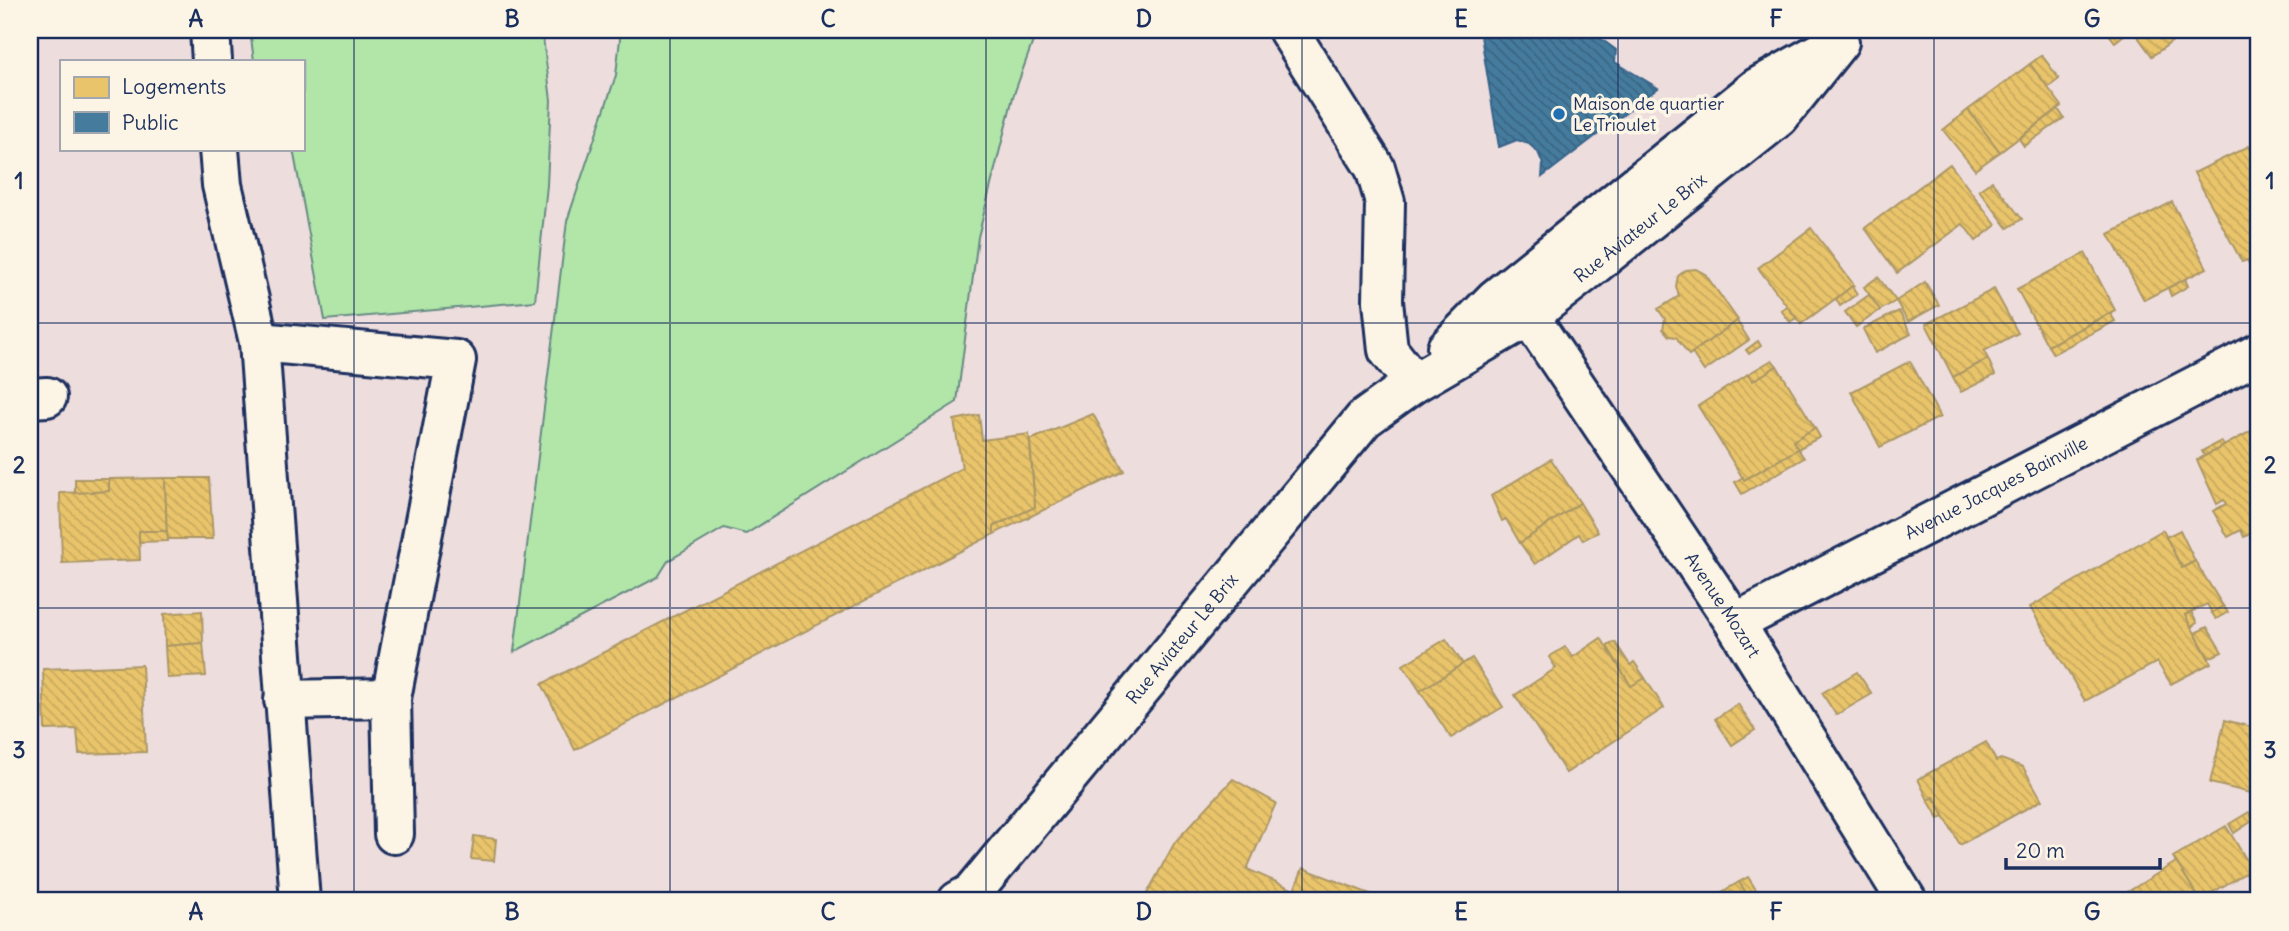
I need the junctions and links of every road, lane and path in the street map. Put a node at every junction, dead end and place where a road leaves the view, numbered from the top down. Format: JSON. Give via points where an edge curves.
{"nodes":[{"id":1,"x":210,"y":30,"type":"edge"},
{"id":2,"x":1287,"y":30,"type":"edge"},
{"id":3,"x":1847,"y":36,"type":"edge"},
{"id":4,"x":212,"y":60,"type":"edge"},
{"id":5,"x":219,"y":150,"type":"edge"},
{"id":6,"x":1529,"y":316,"type":"junction"},
{"id":7,"x":259,"y":342,"type":"junction"},
{"id":8,"x":2259,"y":352,"type":"edge"},
{"id":9,"x":1414,"y":383,"type":"junction"},
{"id":10,"x":1735,"y":623,"type":"junction"},
{"id":11,"x":391,"y":698,"type":"junction"},
{"id":12,"x":284,"y":700,"type":"junction"},
{"id":13,"x":394,"y":834,"type":"dead end"},
{"id":14,"x":966,"y":898,"type":"edge"},
{"id":15,"x":300,"y":901,"type":"edge"},
{"id":16,"x":1908,"y":901,"type":"edge"}],
"edges":[{"from":1,"to":4,"type":"main road"},
{"from":2,"to":9,"type":"main road","via":[[1375,168],[1385,202],[1383,301],[1388,350]]},
{"from":3,"to":6,"type":"main road","name":"Rue Aviateur Le Brix","via":[[1779,117]]},
{"from":3,"to":9,"type":"main road","name":"Rue Aviateur Le Brix","via":[[1758,87],[1494,299]]},
{"from":5,"to":7,"type":"main road","via":[[222,185]]},
{"from":6,"to":9,"type":"main road","name":"Rue Aviateur Le Brix"},
{"from":6,"to":10,"type":"main road","name":"Avenue Mozart"},
{"from":7,"to":11,"type":"main road","via":[[456,360]]},
{"from":7,"to":12,"type":"main road"},
{"from":8,"to":10,"type":"main road","name":"Avenue Jacques Bainville"},
{"from":9,"to":14,"type":"main road","name":"Rue Aviateur Le Brix","via":[[1364,419]]},
{"from":10,"to":16,"type":"main road","name":"Avenue Mozart"},
{"from":11,"to":12,"type":"main road"},
{"from":11,"to":13,"type":"main road"},
{"from":12,"to":15,"type":"main road"}]}
